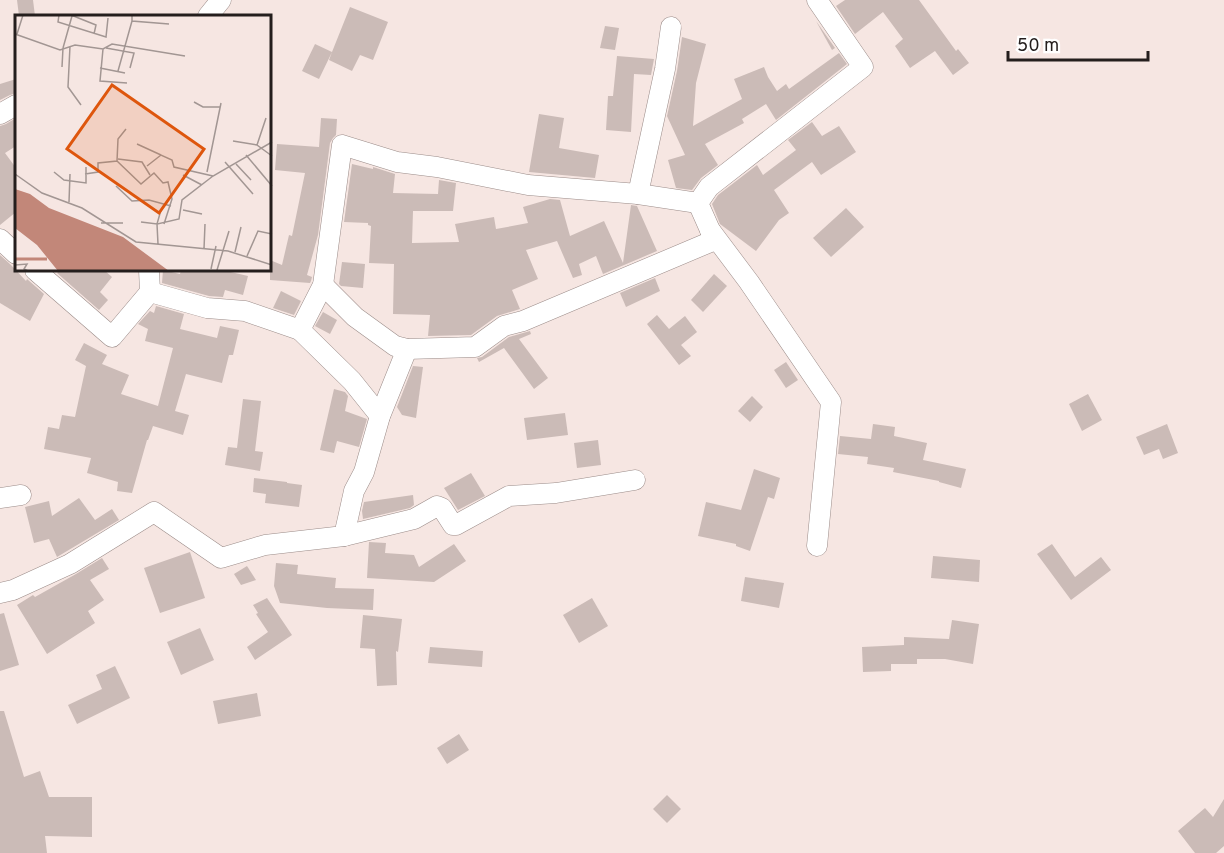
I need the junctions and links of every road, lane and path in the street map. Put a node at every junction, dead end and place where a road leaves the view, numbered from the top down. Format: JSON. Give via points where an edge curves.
{"nodes":[{"id":1,"x":221,"y":0,"type":"edge"},
{"id":2,"x":817,"y":0,"type":"edge"},
{"id":3,"x":209,"y":15,"type":"edge"},
{"id":4,"x":671,"y":27,"type":"dead end"},
{"id":5,"x":15,"y":106,"type":"edge"},
{"id":6,"x":0,"y":114,"type":"edge"},
{"id":7,"x":638,"y":194,"type":"junction"},
{"id":8,"x":698,"y":203,"type":"junction"},
{"id":9,"x":710,"y":230,"type":"junction"},
{"id":10,"x":0,"y":239,"type":"edge"},
{"id":11,"x":15,"y":253,"type":"edge"},
{"id":12,"x":37,"y":272,"type":"edge"},
{"id":13,"x":148,"y":272,"type":"edge"},
{"id":14,"x":323,"y":285,"type":"junction"},
{"id":15,"x":150,"y":292,"type":"junction"},
{"id":16,"x":300,"y":330,"type":"junction"},
{"id":17,"x":408,"y":349,"type":"junction"},
{"id":18,"x":380,"y":416,"type":"junction"},
{"id":19,"x":635,"y":480,"type":"dead end"},
{"id":20,"x":21,"y":495,"type":"dead end"},
{"id":21,"x":0,"y":498,"type":"edge"},
{"id":22,"x":344,"y":536,"type":"junction"},
{"id":23,"x":817,"y":546,"type":"dead end"},
{"id":24,"x":0,"y":593,"type":"edge"}],
"edges":[{"from":1,"to":3,"type":"street"},
{"from":2,"to":8,"type":"street","via":[[863,67],[709,187]]},
{"from":4,"to":7,"type":"street"},
{"from":5,"to":6,"type":"street"},
{"from":7,"to":8,"type":"street"},
{"from":7,"to":14,"type":"street","via":[[528,184],[396,162],[342,145]]},
{"from":8,"to":9,"type":"street"},
{"from":9,"to":17,"type":"street","via":[[715,240],[504,326],[475,347]]},
{"from":9,"to":23,"type":"street","via":[[831,402]]},
{"from":10,"to":11,"type":"street"},
{"from":12,"to":15,"type":"street","via":[[112,337]]},
{"from":13,"to":15,"type":"street"},
{"from":14,"to":16,"type":"street"},
{"from":14,"to":17,"type":"street","via":[[356,317],[395,346]]},
{"from":15,"to":16,"type":"street","via":[[207,308],[245,311]]},
{"from":16,"to":18,"type":"street","via":[[352,381]]},
{"from":17,"to":18,"type":"street"},
{"from":18,"to":22,"type":"street","via":[[364,472],[354,491]]},
{"from":19,"to":22,"type":"street","via":[[509,496],[456,525],[437,506],[414,519]]},
{"from":20,"to":21,"type":"street"},
{"from":22,"to":24,"type":"street","via":[[265,545],[221,558],[154,512],[69,564]]}]}
